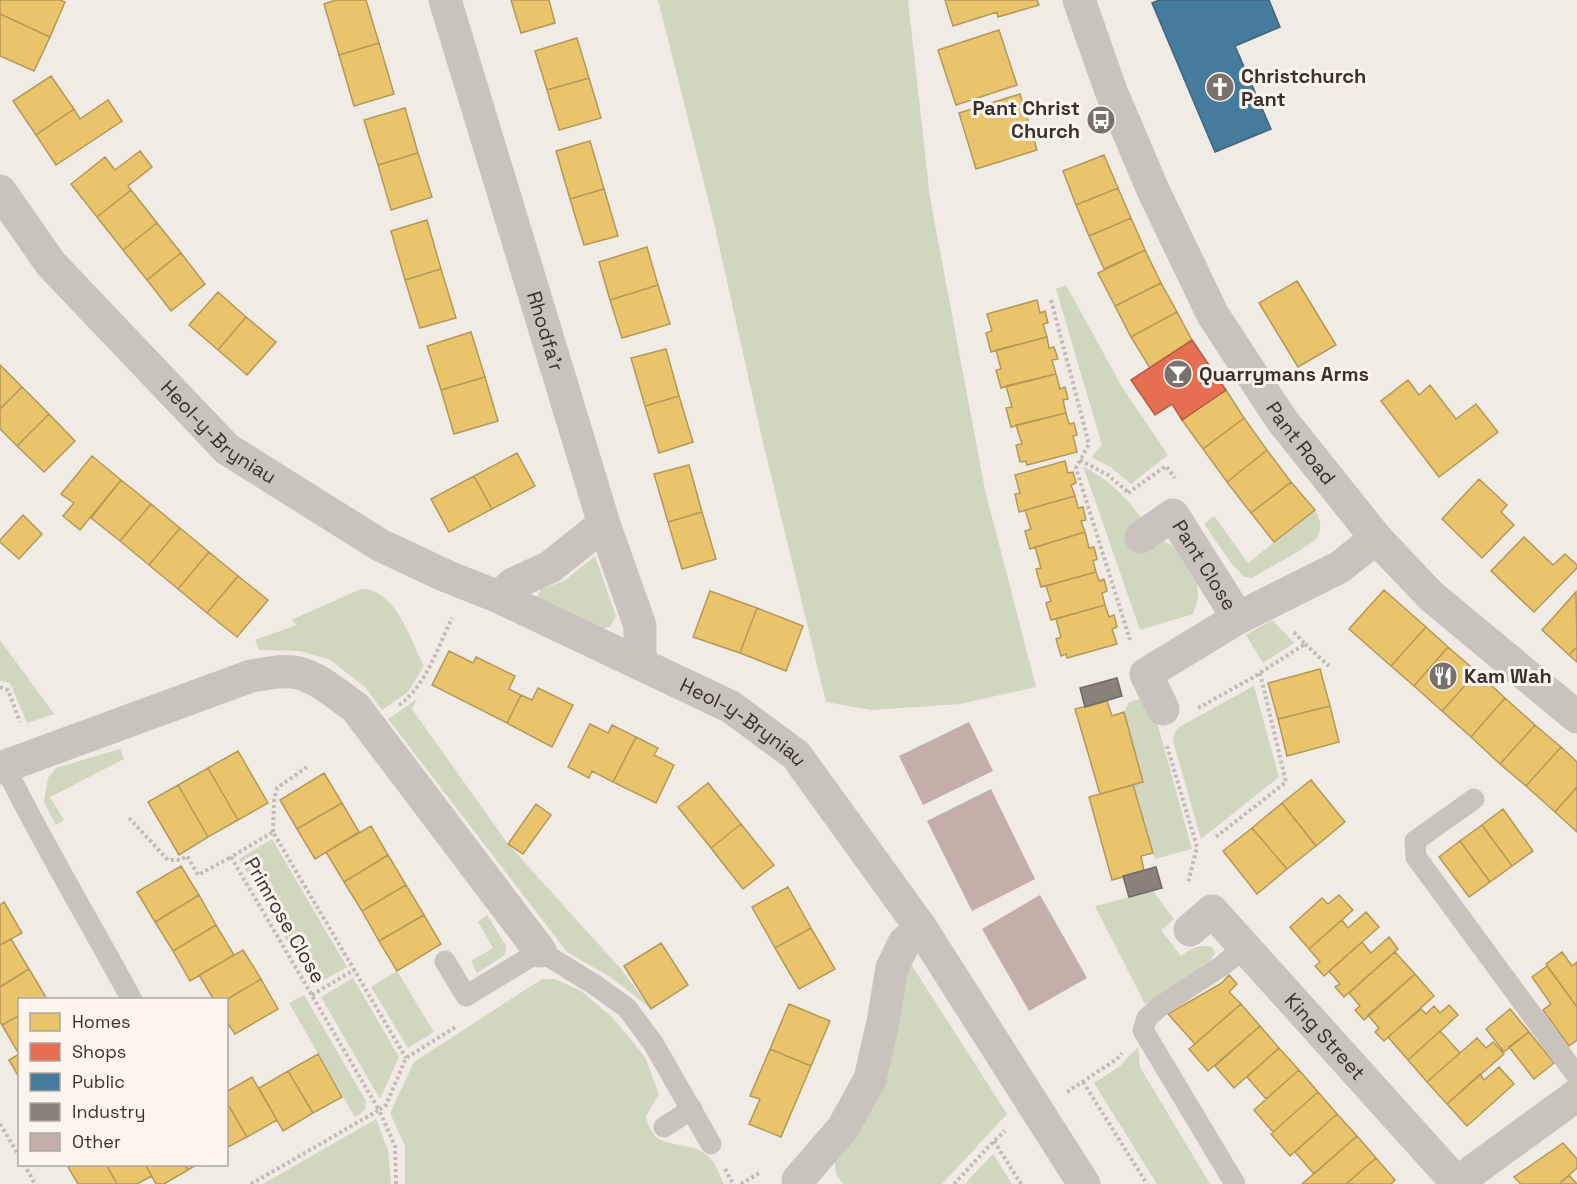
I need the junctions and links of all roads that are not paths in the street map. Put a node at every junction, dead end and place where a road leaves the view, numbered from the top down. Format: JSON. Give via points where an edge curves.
{"nodes":[{"id":1,"x":445,"y":0,"type":"edge"},
{"id":2,"x":1079,"y":0,"type":"edge"},
{"id":3,"x":0,"y":191,"type":"edge"},
{"id":4,"x":604,"y":524,"type":"junction"},
{"id":5,"x":1141,"y":537,"type":"dead end"},
{"id":6,"x":1376,"y":538,"type":"junction"},
{"id":7,"x":499,"y":597,"type":"junction"},
{"id":8,"x":1238,"y":618,"type":"junction"},
{"id":9,"x":640,"y":664,"type":"junction"},
{"id":10,"x":1177,"y":710,"type":"road end"},
{"id":11,"x":1577,"y":717,"type":"edge"},
{"id":12,"x":2,"y":767,"type":"edge"},
{"id":13,"x":1474,"y":799,"type":"dead end"},
{"id":14,"x":921,"y":928,"type":"junction"},
{"id":15,"x":1190,"y":930,"type":"dead end"},
{"id":16,"x":1245,"y":947,"type":"junction"},
{"id":17,"x":540,"y":951,"type":"junction"},
{"id":18,"x":445,"y":961,"type":"dead end"},
{"id":19,"x":131,"y":998,"type":"edge"},
{"id":20,"x":1577,"y":1076,"type":"edge"},
{"id":21,"x":1577,"y":1095,"type":"edge"},
{"id":22,"x":692,"y":1109,"type":"junction"},
{"id":23,"x":664,"y":1127,"type":"dead end"},
{"id":24,"x":711,"y":1144,"type":"dead end"},
{"id":25,"x":798,"y":1180,"type":"dead end"},
{"id":26,"x":1084,"y":1184,"type":"edge"},
{"id":27,"x":1235,"y":1184,"type":"edge"},
{"id":28,"x":1458,"y":1184,"type":"edge"}],
"edges":[{"from":1,"to":4,"type":"street","name":"Rhodfa'r"},
{"from":2,"to":6,"type":"street","name":"Pant Road","via":[[1115,101],[1213,315],[1281,419]]},
{"from":3,"to":7,"type":"street","name":"Heol-y-Bryniau","via":[[51,264],[227,449],[380,545]]},
{"from":4,"to":7,"type":"street","via":[[550,567],[513,584]]},
{"from":4,"to":9,"type":"street","name":"Rhodfa'r","via":[[640,626]]},
{"from":5,"to":8,"type":"street","name":"Pant Close","via":[[1173,515]]},
{"from":6,"to":8,"type":"street","name":"Pant Close","via":[[1340,567]]},
{"from":6,"to":11,"type":"street","name":"Pant Road","via":[[1431,596]]},
{"from":7,"to":9,"type":"street","name":"Heol-y-Bryniau"},
{"from":8,"to":10,"type":"street","name":"Pant Close","via":[[1146,674]]},
{"from":9,"to":14,"type":"street","name":"Heol-y-Bryniau","via":[[731,707],[796,755]]},
{"from":12,"to":17,"type":"street","via":[[251,676],[298,672],[356,708]]},
{"from":12,"to":19,"type":"lane"},
{"from":13,"to":20,"type":"lane","via":[[1415,842],[1416,857]]},
{"from":14,"to":25,"type":"street","via":[[904,943],[892,968],[870,1078],[843,1128]]},
{"from":14,"to":26,"type":"street","name":"Heol-y-Bryniau"},
{"from":15,"to":16,"type":"street","name":"King Street","via":[[1212,911]]},
{"from":16,"to":27,"type":"lane","via":[[1159,1007],[1147,1018],[1143,1030]]},
{"from":16,"to":28,"type":"street","name":"King Street"},
{"from":17,"to":18,"type":"lane","via":[[466,996]]},
{"from":17,"to":22,"type":"lane","via":[[627,1008]]},
{"from":21,"to":28,"type":"street"},
{"from":22,"to":23,"type":"lane"},
{"from":22,"to":24,"type":"lane"}]}
